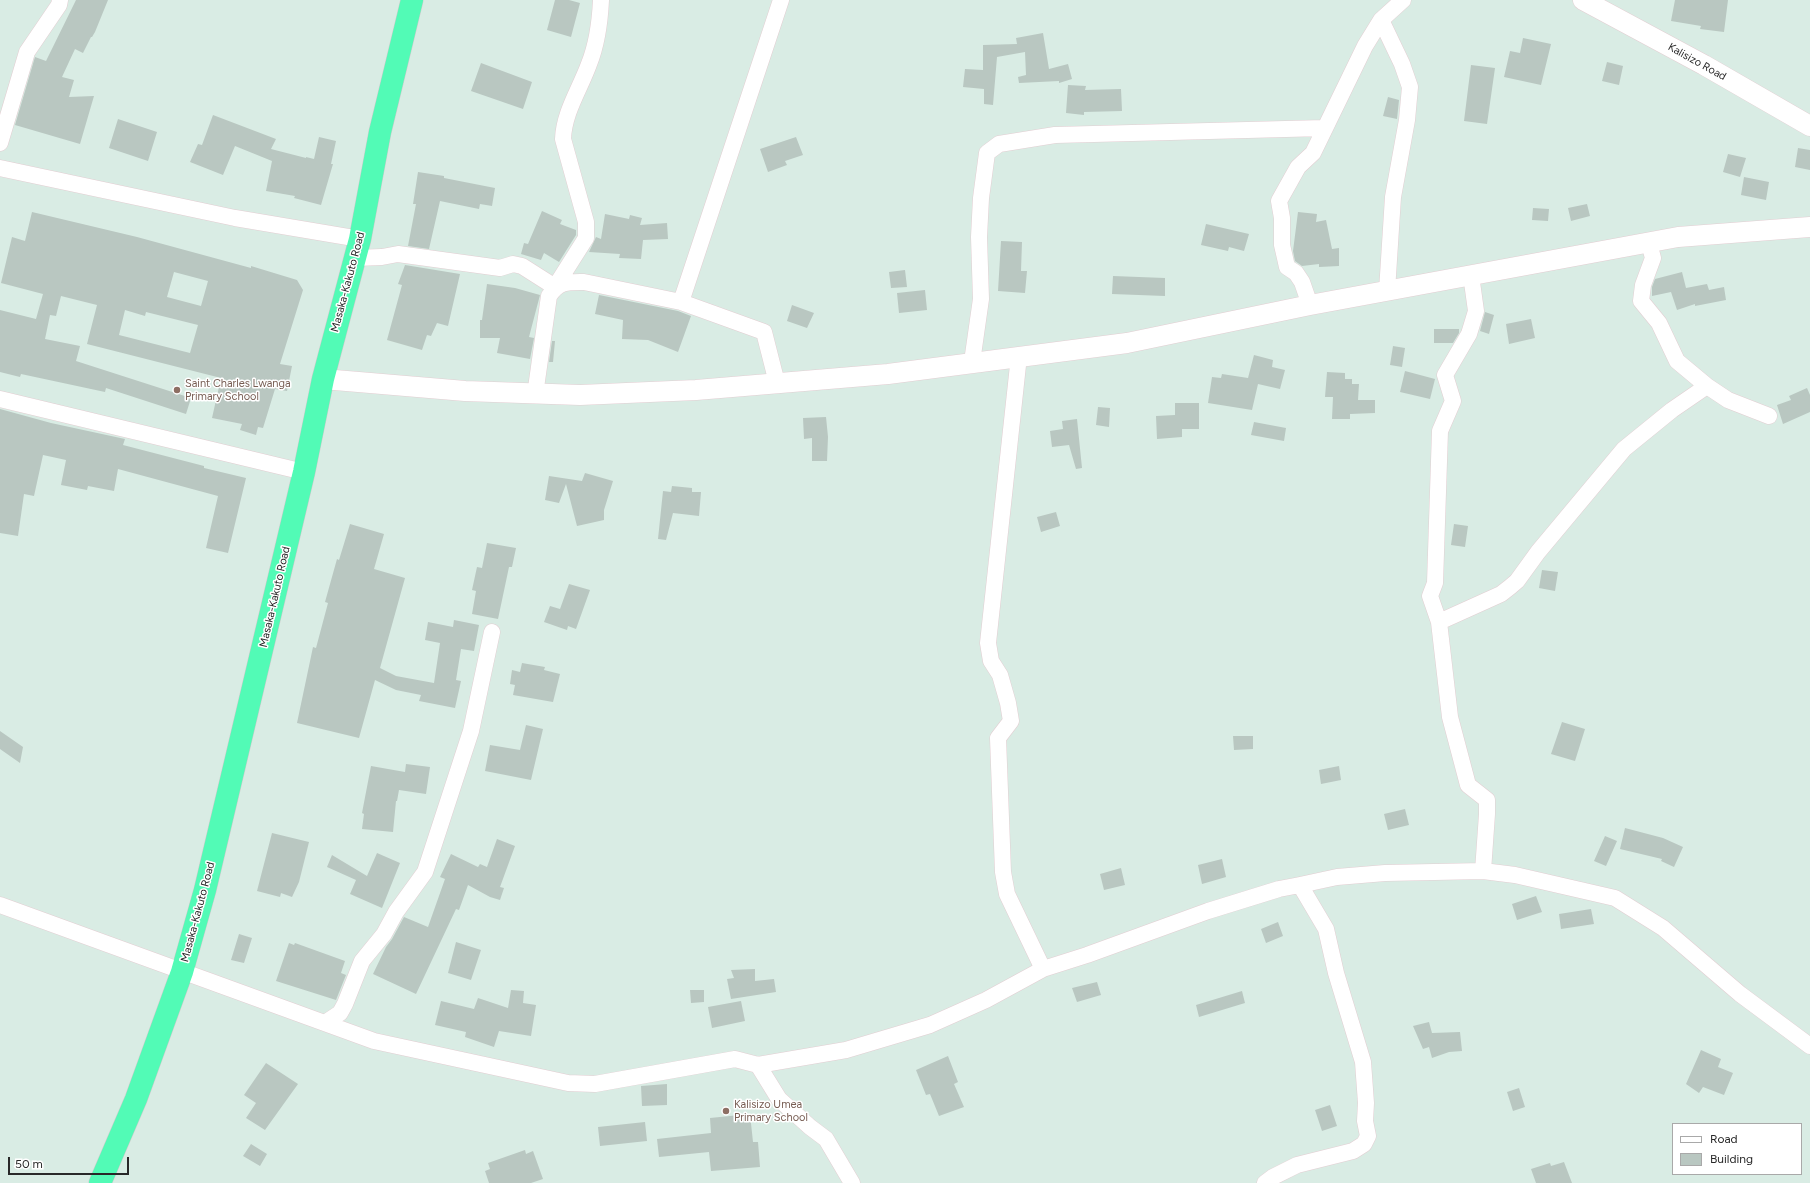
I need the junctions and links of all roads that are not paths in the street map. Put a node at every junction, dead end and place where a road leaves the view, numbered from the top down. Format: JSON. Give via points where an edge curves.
{"nodes":[{"id":1,"x":60,"y":0,"type":"edge"},
{"id":2,"x":412,"y":0,"type":"edge"},
{"id":3,"x":601,"y":0,"type":"edge"},
{"id":4,"x":781,"y":0,"type":"edge"},
{"id":5,"x":1403,"y":0,"type":"edge"},
{"id":6,"x":1583,"y":0,"type":"edge"},
{"id":7,"x":1381,"y":20,"type":"junction"},
{"id":8,"x":1810,"y":126,"type":"edge"},
{"id":9,"x":1324,"y":128,"type":"junction"},
{"id":10,"x":0,"y":143,"type":"edge"},
{"id":11,"x":0,"y":168,"type":"edge"},
{"id":12,"x":1810,"y":227,"type":"edge"},
{"id":13,"x":1649,"y":243,"type":"junction"},
{"id":14,"x":358,"y":248,"type":"junction"},
{"id":15,"x":1471,"y":275,"type":"junction"},
{"id":16,"x":555,"y":287,"type":"junction"},
{"id":17,"x":1387,"y":291,"type":"junction"},
{"id":18,"x":681,"y":302,"type":"junction"},
{"id":19,"x":1310,"y":305,"type":"junction"},
{"id":20,"x":1019,"y":356,"type":"junction"},
{"id":21,"x":972,"y":362,"type":"junction"},
{"id":22,"x":323,"y":379,"type":"junction"},
{"id":23,"x":777,"y":383,"type":"junction"},
{"id":24,"x":1707,"y":386,"type":"junction"},
{"id":25,"x":535,"y":395,"type":"junction"},
{"id":26,"x":0,"y":399,"type":"edge"},
{"id":27,"x":1770,"y":416,"type":"dead end"},
{"id":28,"x":304,"y":472,"type":"junction"},
{"id":29,"x":1439,"y":622,"type":"junction"},
{"id":30,"x":492,"y":632,"type":"dead end"},
{"id":31,"x":1483,"y":871,"type":"junction"},
{"id":32,"x":1300,"y":885,"type":"junction"},
{"id":33,"x":0,"y":905,"type":"edge"},
{"id":34,"x":1043,"y":969,"type":"junction"},
{"id":35,"x":182,"y":972,"type":"junction"},
{"id":36,"x":325,"y":1023,"type":"junction"},
{"id":37,"x":1810,"y":1046,"type":"edge"},
{"id":38,"x":758,"y":1065,"type":"junction"},
{"id":39,"x":100,"y":1183,"type":"edge"},
{"id":40,"x":852,"y":1183,"type":"edge"},
{"id":41,"x":1265,"y":1183,"type":"edge"}],
"edges":[{"from":1,"to":10,"type":"street","via":[[27,52]]},
{"from":2,"to":14,"type":"highway","name":"Masaka-Kakuto Road","via":[[380,132]]},
{"from":3,"to":16,"type":"street","via":[[590,63],[566,117],[563,139],[586,222],[586,238]]},
{"from":4,"to":18,"type":"street"},
{"from":5,"to":7,"type":"street"},
{"from":6,"to":8,"type":"street","name":"Kalisizo Road"},
{"from":7,"to":9,"type":"street","via":[[1365,46]]},
{"from":7,"to":17,"type":"street","via":[[1410,87],[1393,197]]},
{"from":9,"to":19,"type":"street","via":[[1313,153],[1298,167],[1279,201],[1282,245],[1287,267],[1296,273],[1302,282]]},
{"from":9,"to":21,"type":"street","via":[[1055,135],[999,144],[987,153],[981,198],[980,299]]},
{"from":11,"to":14,"type":"street","via":[[235,218]]},
{"from":12,"to":13,"type":"street","via":[[1678,237]]},
{"from":13,"to":15,"type":"street"},
{"from":13,"to":24,"type":"street","via":[[1653,258],[1643,285],[1641,301],[1659,323],[1677,361]]},
{"from":14,"to":16,"type":"street","via":[[382,257],[398,254],[500,268],[513,264],[522,266]]},
{"from":14,"to":22,"type":"highway","name":"Masaka-Kakuto Road"},
{"from":15,"to":17,"type":"street"},
{"from":15,"to":29,"type":"street","via":[[1476,311],[1469,334],[1445,375],[1453,401],[1440,431],[1435,583],[1430,596]]},
{"from":16,"to":18,"type":"street","via":[[568,282],[584,282]]},
{"from":16,"to":25,"type":"street","via":[[549,296]]},
{"from":17,"to":19,"type":"street"},
{"from":18,"to":23,"type":"street","via":[[764,332]]},
{"from":19,"to":20,"type":"street","via":[[1127,342]]},
{"from":20,"to":21,"type":"street"},
{"from":20,"to":34,"type":"street","via":[[988,642],[992,661],[1000,675],[1011,721],[998,738],[1003,872],[1007,894]]},
{"from":21,"to":23,"type":"street","via":[[888,374]]},
{"from":22,"to":25,"type":"street"},
{"from":22,"to":28,"type":"highway","name":"Masaka-Kakuto Road"},
{"from":23,"to":25,"type":"street","via":[[580,396]]},
{"from":24,"to":27,"type":"street","via":[[1728,400]]},
{"from":24,"to":29,"type":"street","via":[[1672,410],[1624,449],[1517,581],[1501,594]]},
{"from":26,"to":28,"type":"street"},
{"from":28,"to":35,"type":"highway","name":"Masaka-Kakuto Road","via":[[242,740]]},
{"from":29,"to":31,"type":"street","via":[[1450,717],[1468,785],[1487,800]]},
{"from":30,"to":36,"type":"street","via":[[471,731],[425,872],[396,912],[384,934],[362,961],[340,1013]]},
{"from":31,"to":32,"type":"street","via":[[1337,877]]},
{"from":31,"to":37,"type":"street","via":[[1515,875],[1615,898],[1662,928],[1740,994]]},
{"from":32,"to":34,"type":"street","via":[[1208,911]]},
{"from":32,"to":41,"type":"street","via":[[1326,929],[1336,973],[1363,1062],[1368,1136],[1364,1144],[1353,1150],[1297,1165]]},
{"from":33,"to":35,"type":"street"},
{"from":34,"to":38,"type":"street","via":[[986,1000],[930,1025],[846,1050]]},
{"from":35,"to":36,"type":"street"},
{"from":35,"to":39,"type":"highway","name":"Masaka-Kakuto Road","via":[[136,1099]]},
{"from":36,"to":38,"type":"street","via":[[374,1041],[568,1083],[596,1084],[735,1059]]},
{"from":38,"to":40,"type":"street","via":[[779,1099],[826,1139]]}]}
